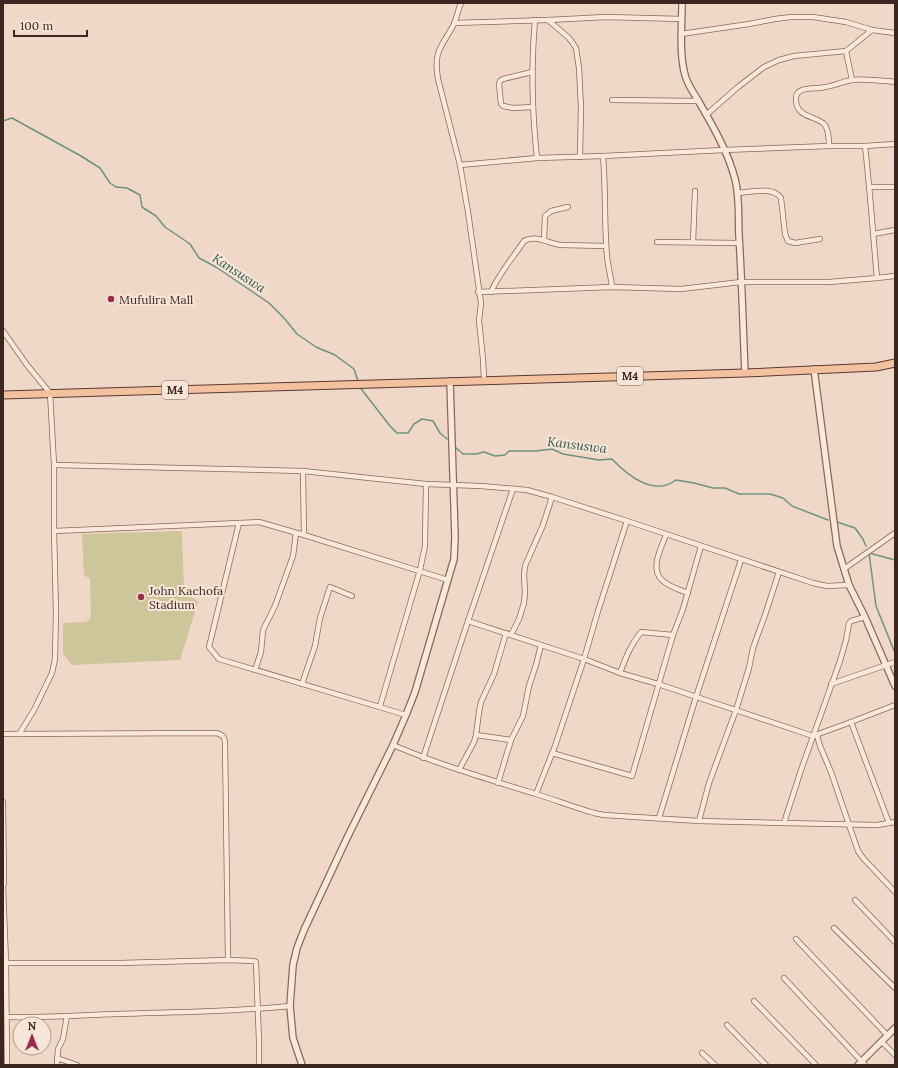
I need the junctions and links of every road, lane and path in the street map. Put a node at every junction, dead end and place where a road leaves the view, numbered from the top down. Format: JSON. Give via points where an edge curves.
{"nodes":[{"id":1,"x":461,"y":3,"type":"edge"},
{"id":2,"x":682,"y":3,"type":"edge"},
{"id":3,"x":682,"y":19,"type":"junction"},
{"id":4,"x":535,"y":20,"type":"junction"},
{"id":5,"x":548,"y":20,"type":"junction"},
{"id":6,"x":454,"y":23,"type":"junction"},
{"id":7,"x":872,"y":30,"type":"junction"},
{"id":8,"x":895,"y":33,"type":"edge"},
{"id":9,"x":681,"y":34,"type":"junction"},
{"id":10,"x":846,"y":51,"type":"junction"},
{"id":11,"x":532,"y":72,"type":"junction"},
{"id":12,"x":852,"y":80,"type":"junction"},
{"id":13,"x":895,"y":82,"type":"edge"},
{"id":14,"x":612,"y":100,"type":"dead end"},
{"id":15,"x":699,"y":101,"type":"junction"},
{"id":16,"x":533,"y":107,"type":"junction"},
{"id":17,"x":706,"y":115,"type":"junction"},
{"id":18,"x":895,"y":144,"type":"edge"},
{"id":19,"x":829,"y":146,"type":"junction"},
{"id":20,"x":865,"y":146,"type":"junction"},
{"id":21,"x":724,"y":150,"type":"junction"},
{"id":22,"x":604,"y":156,"type":"junction"},
{"id":23,"x":580,"y":157,"type":"junction"},
{"id":24,"x":537,"y":158,"type":"junction"},
{"id":25,"x":460,"y":166,"type":"junction"},
{"id":26,"x":870,"y":187,"type":"junction"},
{"id":27,"x":895,"y":187,"type":"edge"},
{"id":28,"x":695,"y":191,"type":"dead end"},
{"id":29,"x":738,"y":193,"type":"junction"},
{"id":30,"x":568,"y":208,"type":"dead end"},
{"id":31,"x":895,"y":230,"type":"edge"},
{"id":32,"x":872,"y":234,"type":"junction"},
{"id":33,"x":820,"y":239,"type":"dead end"},
{"id":34,"x":544,"y":240,"type":"junction"},
{"id":35,"x":657,"y":242,"type":"dead end"},
{"id":36,"x":693,"y":242,"type":"junction"},
{"id":37,"x":739,"y":242,"type":"junction"},
{"id":38,"x":606,"y":246,"type":"junction"},
{"id":39,"x":895,"y":276,"type":"edge"},
{"id":40,"x":878,"y":278,"type":"junction"},
{"id":41,"x":741,"y":282,"type":"junction"},
{"id":42,"x":612,"y":287,"type":"junction"},
{"id":43,"x":478,"y":292,"type":"junction"},
{"id":44,"x":491,"y":292,"type":"junction"},
{"id":45,"x":3,"y":331,"type":"edge"},
{"id":46,"x":895,"y":363,"type":"edge"},
{"id":47,"x":814,"y":370,"type":"junction"},
{"id":48,"x":745,"y":372,"type":"junction"},
{"id":49,"x":484,"y":380,"type":"junction"},
{"id":50,"x":450,"y":381,"type":"junction"},
{"id":51,"x":50,"y":393,"type":"junction"},
{"id":52,"x":3,"y":395,"type":"edge"},
{"id":53,"x":54,"y":465,"type":"junction"},
{"id":54,"x":303,"y":471,"type":"junction"},
{"id":55,"x":426,"y":484,"type":"junction"},
{"id":56,"x":453,"y":485,"type":"junction"},
{"id":57,"x":513,"y":489,"type":"junction"},
{"id":58,"x":552,"y":497,"type":"junction"},
{"id":59,"x":627,"y":521,"type":"junction"},
{"id":60,"x":239,"y":523,"type":"junction"},
{"id":61,"x":54,"y":531,"type":"junction"},
{"id":62,"x":296,"y":533,"type":"junction"},
{"id":63,"x":895,"y":533,"type":"edge"},
{"id":64,"x":304,"y":534,"type":"junction"},
{"id":65,"x":666,"y":535,"type":"junction"},
{"id":66,"x":701,"y":546,"type":"junction"},
{"id":67,"x":741,"y":560,"type":"junction"},
{"id":68,"x":844,"y":569,"type":"junction"},
{"id":69,"x":420,"y":570,"type":"junction"},
{"id":70,"x":779,"y":572,"type":"junction"},
{"id":71,"x":448,"y":580,"type":"junction"},
{"id":72,"x":849,"y":585,"type":"junction"},
{"id":73,"x":688,"y":593,"type":"junction"},
{"id":74,"x":352,"y":596,"type":"dead end"},
{"id":75,"x":865,"y":617,"type":"junction"},
{"id":76,"x":468,"y":621,"type":"junction"},
{"id":77,"x":506,"y":633,"type":"junction"},
{"id":78,"x":511,"y":635,"type":"junction"},
{"id":79,"x":672,"y":635,"type":"junction"},
{"id":80,"x":541,"y":644,"type":"junction"},
{"id":81,"x":584,"y":659,"type":"junction"},
{"id":82,"x":895,"y":662,"type":"edge"},
{"id":83,"x":886,"y":665,"type":"junction"},
{"id":84,"x":255,"y":670,"type":"junction"},
{"id":85,"x":620,"y":673,"type":"junction"},
{"id":86,"x":302,"y":684,"type":"junction"},
{"id":87,"x":658,"y":684,"type":"junction"},
{"id":88,"x":832,"y":684,"type":"junction"},
{"id":89,"x":895,"y":686,"type":"edge"},
{"id":90,"x":696,"y":697,"type":"junction"},
{"id":91,"x":895,"y":705,"type":"edge"},
{"id":92,"x":380,"y":706,"type":"junction"},
{"id":93,"x":736,"y":710,"type":"junction"},
{"id":94,"x":406,"y":715,"type":"junction"},
{"id":95,"x":851,"y":722,"type":"junction"},
{"id":96,"x":3,"y":734,"type":"edge"},
{"id":97,"x":19,"y":734,"type":"junction"},
{"id":98,"x":476,"y":735,"type":"junction"},
{"id":99,"x":815,"y":735,"type":"junction"},
{"id":100,"x":512,"y":740,"type":"junction"},
{"id":101,"x":393,"y":745,"type":"junction"},
{"id":102,"x":552,"y":753,"type":"junction"},
{"id":103,"x":423,"y":758,"type":"junction"},
{"id":104,"x":459,"y":770,"type":"junction"},
{"id":105,"x":498,"y":783,"type":"junction"},
{"id":106,"x":536,"y":794,"type":"junction"},
{"id":107,"x":3,"y":802,"type":"edge"},
{"id":108,"x":659,"y":818,"type":"junction"},
{"id":109,"x":700,"y":820,"type":"junction"},
{"id":110,"x":895,"y":822,"type":"edge"},
{"id":111,"x":784,"y":824,"type":"junction"},
{"id":112,"x":848,"y":824,"type":"junction"},
{"id":113,"x":889,"y":824,"type":"junction"},
{"id":114,"x":3,"y":834,"type":"edge"},
{"id":115,"x":3,"y":884,"type":"edge"},
{"id":116,"x":895,"y":892,"type":"edge"},
{"id":117,"x":855,"y":900,"type":"dead end"},
{"id":118,"x":834,"y":928,"type":"dead end"},
{"id":119,"x":4,"y":934,"type":"edge"},
{"id":120,"x":796,"y":939,"type":"dead end"},
{"id":121,"x":895,"y":942,"type":"edge"},
{"id":122,"x":228,"y":960,"type":"junction"},
{"id":123,"x":6,"y":963,"type":"junction"},
{"id":124,"x":784,"y":978,"type":"dead end"},
{"id":125,"x":895,"y":988,"type":"edge"},
{"id":126,"x":754,"y":1001,"type":"dead end"},
{"id":127,"x":290,"y":1006,"type":"junction"},
{"id":128,"x":258,"y":1010,"type":"junction"},
{"id":129,"x":67,"y":1016,"type":"junction"},
{"id":130,"x":7,"y":1017,"type":"junction"},
{"id":131,"x":727,"y":1025,"type":"dead end"},
{"id":132,"x":895,"y":1028,"type":"edge"},
{"id":133,"x":888,"y":1036,"type":"junction"},
{"id":134,"x":882,"y":1042,"type":"junction"},
{"id":135,"x":702,"y":1053,"type":"dead end"},
{"id":136,"x":895,"y":1055,"type":"edge"},
{"id":137,"x":57,"y":1058,"type":"junction"},
{"id":138,"x":862,"y":1064,"type":"edge"},
{"id":139,"x":7,"y":1065,"type":"edge"},
{"id":140,"x":57,"y":1065,"type":"edge"},
{"id":141,"x":77,"y":1065,"type":"edge"},
{"id":142,"x":259,"y":1065,"type":"edge"},
{"id":143,"x":302,"y":1065,"type":"edge"},
{"id":144,"x":715,"y":1065,"type":"edge"},
{"id":145,"x":766,"y":1065,"type":"edge"},
{"id":146,"x":816,"y":1065,"type":"edge"}],
"edges":[{"from":1,"to":6,"type":"street"},
{"from":2,"to":3,"type":"street"},
{"from":3,"to":5,"type":"street","via":[[606,17]]},
{"from":3,"to":9,"type":"street"},
{"from":4,"to":5,"type":"street"},
{"from":4,"to":6,"type":"street"},
{"from":4,"to":11,"type":"street"},
{"from":5,"to":23,"type":"street","via":[[569,38],[576,48],[579,68]]},
{"from":6,"to":25,"type":"street","via":[[438,49],[436,64]]},
{"from":7,"to":8,"type":"street"},
{"from":7,"to":9,"type":"street","via":[[830,19],[791,17]]},
{"from":7,"to":10,"type":"street"},
{"from":9,"to":15,"type":"street","via":[[685,76]]},
{"from":10,"to":12,"type":"street"},
{"from":10,"to":17,"type":"street","via":[[779,60],[748,79]]},
{"from":11,"to":16,"type":"street"},
{"from":11,"to":16,"type":"street","via":[[503,79],[499,84],[503,106]]},
{"from":12,"to":13,"type":"street"},
{"from":12,"to":19,"type":"street","via":[[803,90],[796,95],[801,111],[825,125]]},
{"from":14,"to":15,"type":"street"},
{"from":15,"to":17,"type":"street"},
{"from":16,"to":24,"type":"street"},
{"from":17,"to":21,"type":"street"},
{"from":18,"to":20,"type":"street"},
{"from":19,"to":20,"type":"street"},
{"from":19,"to":21,"type":"street"},
{"from":20,"to":26,"type":"street"},
{"from":21,"to":22,"type":"street"},
{"from":21,"to":29,"type":"street"},
{"from":22,"to":23,"type":"street"},
{"from":22,"to":38,"type":"street"},
{"from":23,"to":24,"type":"street"},
{"from":24,"to":25,"type":"street"},
{"from":25,"to":43,"type":"street"},
{"from":26,"to":27,"type":"street"},
{"from":26,"to":32,"type":"street"},
{"from":28,"to":36,"type":"street"},
{"from":29,"to":33,"type":"street","via":[[766,191],[778,194],[781,198],[788,241],[795,243]]},
{"from":29,"to":37,"type":"street"},
{"from":30,"to":34,"type":"street","via":[[551,211],[545,216]]},
{"from":31,"to":32,"type":"street"},
{"from":32,"to":40,"type":"street"},
{"from":34,"to":38,"type":"street","via":[[561,245]]},
{"from":34,"to":44,"type":"street","via":[[524,241]]},
{"from":35,"to":36,"type":"street"},
{"from":36,"to":37,"type":"street"},
{"from":37,"to":41,"type":"street"},
{"from":38,"to":42,"type":"street"},
{"from":39,"to":40,"type":"street"},
{"from":40,"to":41,"type":"street","via":[[829,282]]},
{"from":41,"to":42,"type":"street","via":[[681,289]]},
{"from":41,"to":48,"type":"street"},
{"from":42,"to":44,"type":"street"},
{"from":43,"to":44,"type":"street"},
{"from":43,"to":49,"type":"street"},
{"from":45,"to":51,"type":"street"},
{"from":46,"to":47,"type":"main road","number":"M4"},
{"from":47,"to":48,"type":"main road","number":"M4"},
{"from":47,"to":68,"type":"street","via":[[837,546]]},
{"from":48,"to":49,"type":"main road","number":"M4"},
{"from":49,"to":50,"type":"main road","number":"M4"},
{"from":50,"to":51,"type":"main road","number":"M4"},
{"from":50,"to":56,"type":"street"},
{"from":51,"to":52,"type":"main road","number":"M4"},
{"from":51,"to":53,"type":"street"},
{"from":53,"to":54,"type":"street"},
{"from":53,"to":61,"type":"street"},
{"from":54,"to":55,"type":"street"},
{"from":54,"to":64,"type":"street"},
{"from":55,"to":56,"type":"street"},
{"from":55,"to":69,"type":"street","via":[[425,546]]},
{"from":56,"to":57,"type":"street"},
{"from":56,"to":71,"type":"street","via":[[455,549]]},
{"from":57,"to":58,"type":"street"},
{"from":57,"to":76,"type":"street"},
{"from":58,"to":59,"type":"street"},
{"from":58,"to":78,"type":"street","via":[[525,566],[524,602]]},
{"from":59,"to":65,"type":"street"},
{"from":59,"to":81,"type":"street"},
{"from":60,"to":61,"type":"street"},
{"from":60,"to":62,"type":"street","via":[[259,522]]},
{"from":60,"to":84,"type":"street","via":[[209,646],[219,659]]},
{"from":61,"to":97,"type":"street","via":[[54,666],[37,704]]},
{"from":62,"to":64,"type":"street"},
{"from":62,"to":84,"type":"street","via":[[293,556],[275,606],[263,630],[261,652]]},
{"from":63,"to":68,"type":"street"},
{"from":64,"to":69,"type":"street"},
{"from":65,"to":66,"type":"street"},
{"from":65,"to":73,"type":"street","via":[[656,571],[662,581]]},
{"from":66,"to":67,"type":"street"},
{"from":66,"to":73,"type":"street"},
{"from":67,"to":70,"type":"street"},
{"from":67,"to":90,"type":"street"},
{"from":68,"to":72,"type":"street"},
{"from":69,"to":71,"type":"street"},
{"from":69,"to":92,"type":"street"},
{"from":70,"to":72,"type":"street","via":[[820,585]]},
{"from":70,"to":93,"type":"street","via":[[753,648]]},
{"from":71,"to":94,"type":"street"},
{"from":72,"to":75,"type":"street"},
{"from":73,"to":79,"type":"street"},
{"from":74,"to":86,"type":"street","via":[[330,587]]},
{"from":75,"to":83,"type":"street"},
{"from":75,"to":88,"type":"street","via":[[849,622]]},
{"from":76,"to":77,"type":"street"},
{"from":76,"to":103,"type":"street"},
{"from":77,"to":78,"type":"street"},
{"from":77,"to":98,"type":"street","via":[[494,674],[481,702]]},
{"from":78,"to":80,"type":"street"},
{"from":79,"to":85,"type":"street","via":[[641,632],[632,643]]},
{"from":79,"to":87,"type":"street"},
{"from":80,"to":81,"type":"street"},
{"from":80,"to":100,"type":"street","via":[[523,716]]},
{"from":81,"to":85,"type":"street"},
{"from":81,"to":102,"type":"street"},
{"from":82,"to":83,"type":"street"},
{"from":83,"to":88,"type":"street"},
{"from":83,"to":89,"type":"street"},
{"from":84,"to":86,"type":"street"},
{"from":85,"to":87,"type":"street"},
{"from":86,"to":92,"type":"street"},
{"from":87,"to":90,"type":"street"},
{"from":87,"to":102,"type":"street","via":[[632,776]]},
{"from":88,"to":99,"type":"street"},
{"from":90,"to":93,"type":"street"},
{"from":90,"to":108,"type":"street"},
{"from":91,"to":95,"type":"street"},
{"from":92,"to":94,"type":"street"},
{"from":93,"to":99,"type":"street"},
{"from":93,"to":109,"type":"street","via":[[709,783]]},
{"from":94,"to":101,"type":"street"},
{"from":95,"to":99,"type":"street"},
{"from":95,"to":113,"type":"street"},
{"from":96,"to":97,"type":"street"},
{"from":97,"to":122,"type":"street","via":[[217,733],[223,736]]},
{"from":98,"to":100,"type":"street"},
{"from":98,"to":104,"type":"street"},
{"from":99,"to":111,"type":"street","via":[[800,770]]},
{"from":99,"to":112,"type":"street","via":[[831,772]]},
{"from":100,"to":105,"type":"street"},
{"from":101,"to":103,"type":"street"},
{"from":101,"to":127,"type":"street","via":[[304,930],[293,965]]},
{"from":102,"to":106,"type":"street"},
{"from":103,"to":104,"type":"street"},
{"from":104,"to":105,"type":"street"},
{"from":105,"to":106,"type":"street"},
{"from":106,"to":108,"type":"street","via":[[604,815]]},
{"from":107,"to":114,"type":"street"},
{"from":108,"to":109,"type":"street"},
{"from":109,"to":111,"type":"street"},
{"from":110,"to":113,"type":"street"},
{"from":111,"to":112,"type":"street"},
{"from":112,"to":113,"type":"street"},
{"from":112,"to":116,"type":"street","via":[[858,851]]},
{"from":114,"to":115,"type":"street"},
{"from":115,"to":119,"type":"street"},
{"from":117,"to":121,"type":"street"},
{"from":118,"to":125,"type":"street"},
{"from":119,"to":123,"type":"street"},
{"from":120,"to":133,"type":"street"},
{"from":122,"to":123,"type":"street"},
{"from":122,"to":128,"type":"street","via":[[256,962]]},
{"from":123,"to":130,"type":"street"},
{"from":124,"to":138,"type":"street"},
{"from":126,"to":146,"type":"street"},
{"from":127,"to":128,"type":"street"},
{"from":127,"to":143,"type":"street","via":[[294,1038]]},
{"from":128,"to":129,"type":"street"},
{"from":128,"to":142,"type":"street"},
{"from":129,"to":130,"type":"street"},
{"from":129,"to":137,"type":"street"},
{"from":130,"to":139,"type":"street"},
{"from":131,"to":145,"type":"street"},
{"from":132,"to":133,"type":"street"},
{"from":133,"to":134,"type":"street"},
{"from":134,"to":136,"type":"street"},
{"from":134,"to":138,"type":"street"},
{"from":135,"to":144,"type":"street"},
{"from":137,"to":140,"type":"street"},
{"from":137,"to":141,"type":"street"}]}
